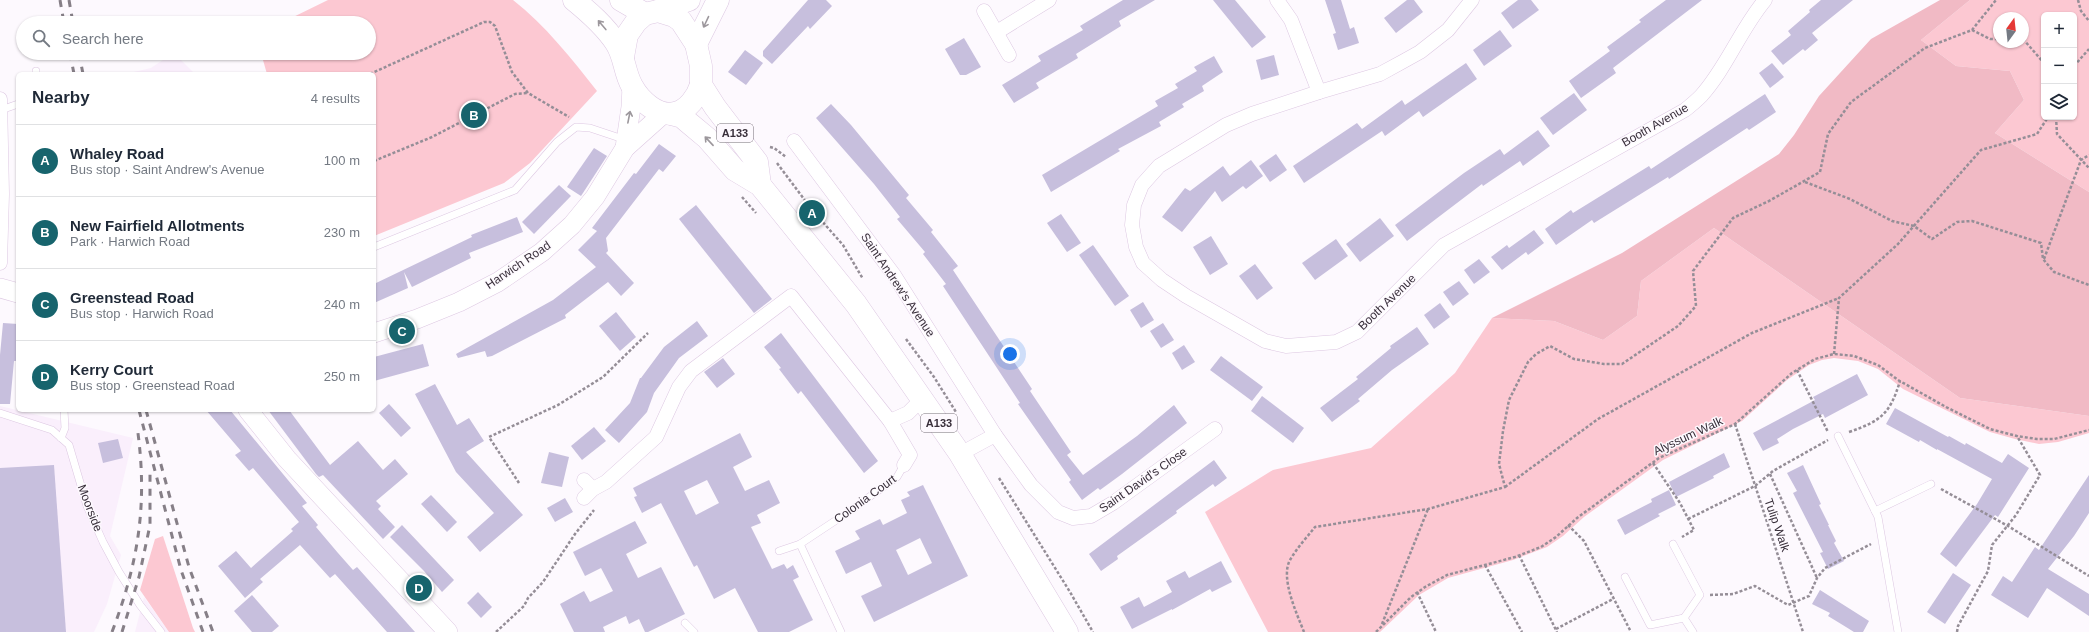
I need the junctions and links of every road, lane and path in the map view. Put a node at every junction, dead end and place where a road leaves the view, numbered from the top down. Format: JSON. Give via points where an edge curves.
{"nodes":[{"id":1,"x":574,"y":0,"type":"edge"},
{"id":2,"x":621,"y":0,"type":"edge"},
{"id":3,"x":689,"y":0,"type":"edge"},
{"id":4,"x":718,"y":0,"type":"edge"},
{"id":5,"x":1049,"y":0,"type":"edge"},
{"id":6,"x":1277,"y":0,"type":"edge"},
{"id":7,"x":1472,"y":0,"type":"edge"},
{"id":8,"x":1765,"y":0,"type":"edge"},
{"id":9,"x":1996,"y":0,"type":"edge"},
{"id":10,"x":2078,"y":0,"type":"edge"},
{"id":11,"x":984,"y":12,"type":"dead end"},
{"id":12,"x":651,"y":13,"type":"junction"},
{"id":13,"x":2089,"y":21,"type":"edge"},
{"id":14,"x":1972,"y":30,"type":"junction"},
{"id":15,"x":997,"y":32,"type":"junction"},
{"id":16,"x":1993,"y":39,"type":"edge"},
{"id":17,"x":696,"y":44,"type":"junction"},
{"id":18,"x":2029,"y":46,"type":"edge"},
{"id":19,"x":2089,"y":49,"type":"edge"},
{"id":20,"x":1010,"y":55,"type":"dead end"},
{"id":21,"x":623,"y":57,"type":"junction"},
{"id":22,"x":2041,"y":60,"type":"edge"},
{"id":23,"x":2077,"y":63,"type":"edge"},
{"id":24,"x":374,"y":72,"type":"edge"},
{"id":25,"x":701,"y":85,"type":"junction"},
{"id":26,"x":632,"y":86,"type":"junction"},
{"id":27,"x":1318,"y":92,"type":"junction"},
{"id":28,"x":528,"y":93,"type":"junction"},
{"id":29,"x":0,"y":104,"type":"edge"},
{"id":30,"x":16,"y":104,"type":"edge"},
{"id":31,"x":667,"y":114,"type":"junction"},
{"id":32,"x":2046,"y":120,"type":"edge"},
{"id":33,"x":2056,"y":120,"type":"edge"},
{"id":34,"x":590,"y":128,"type":"junction"},
{"id":35,"x":794,"y":141,"type":"dead end"},
{"id":36,"x":627,"y":144,"type":"junction"},
{"id":37,"x":2089,"y":154,"type":"edge"},
{"id":38,"x":376,"y":160,"type":"edge"},
{"id":39,"x":2081,"y":160,"type":"junction"},
{"id":40,"x":2089,"y":168,"type":"edge"},
{"id":41,"x":1805,"y":182,"type":"junction"},
{"id":42,"x":760,"y":185,"type":"junction"},
{"id":43,"x":741,"y":197,"type":"dead end"},
{"id":44,"x":756,"y":214,"type":"dead end"},
{"id":45,"x":0,"y":223,"type":"edge"},
{"id":46,"x":1914,"y":226,"type":"junction"},
{"id":47,"x":376,"y":246,"type":"edge"},
{"id":48,"x":2043,"y":259,"type":"junction"},
{"id":49,"x":0,"y":263,"type":"edge"},
{"id":50,"x":2089,"y":285,"type":"edge"},
{"id":51,"x":0,"y":288,"type":"edge"},
{"id":52,"x":16,"y":292,"type":"edge"},
{"id":53,"x":1839,"y":298,"type":"junction"},
{"id":54,"x":376,"y":332,"type":"edge"},
{"id":55,"x":648,"y":333,"type":"dead end"},
{"id":56,"x":1834,"y":354,"type":"junction"},
{"id":57,"x":1797,"y":370,"type":"junction"},
{"id":58,"x":1900,"y":381,"type":"junction"},
{"id":59,"x":923,"y":398,"type":"junction"},
{"id":60,"x":64,"y":412,"type":"edge"},
{"id":61,"x":0,"y":413,"type":"edge"},
{"id":62,"x":254,"y":414,"type":"edge"},
{"id":63,"x":890,"y":421,"type":"junction"},
{"id":64,"x":1735,"y":424,"type":"junction"},
{"id":65,"x":1215,"y":429,"type":"dead end"},
{"id":66,"x":2089,"y":430,"type":"edge"},
{"id":67,"x":995,"y":434,"type":"junction"},
{"id":68,"x":1838,"y":436,"type":"joint"},
{"id":69,"x":2017,"y":436,"type":"junction"},
{"id":70,"x":61,"y":438,"type":"junction"},
{"id":71,"x":960,"y":454,"type":"junction"},
{"id":72,"x":1653,"y":463,"type":"junction"},
{"id":73,"x":904,"y":465,"type":"joint"},
{"id":74,"x":1770,"y":474,"type":"junction"},
{"id":75,"x":519,"y":483,"type":"dead end"},
{"id":76,"x":1931,"y":484,"type":"joint"},
{"id":77,"x":1031,"y":485,"type":"joint"},
{"id":78,"x":1755,"y":486,"type":"junction"},
{"id":79,"x":1505,"y":487,"type":"junction"},
{"id":80,"x":587,"y":489,"type":"dead end"},
{"id":81,"x":596,"y":508,"type":"dead end"},
{"id":82,"x":1428,"y":509,"type":"junction"},
{"id":83,"x":1875,"y":511,"type":"junction"},
{"id":84,"x":1688,"y":520,"type":"junction"},
{"id":85,"x":1568,"y":526,"type":"junction"},
{"id":86,"x":2008,"y":526,"type":"junction"},
{"id":87,"x":1882,"y":538,"type":"junction"},
{"id":88,"x":800,"y":544,"type":"junction"},
{"id":89,"x":1673,"y":544,"type":"joint"},
{"id":90,"x":779,"y":551,"type":"dead end"},
{"id":91,"x":1519,"y":555,"type":"junction"},
{"id":92,"x":1485,"y":565,"type":"junction"},
{"id":93,"x":2089,"y":576,"type":"edge"},
{"id":94,"x":1625,"y":577,"type":"dead end"},
{"id":95,"x":1817,"y":578,"type":"junction"},
{"id":96,"x":1417,"y":592,"type":"junction"},
{"id":97,"x":1700,"y":595,"type":"junction"},
{"id":98,"x":1613,"y":599,"type":"junction"},
{"id":99,"x":1794,"y":602,"type":"junction"},
{"id":100,"x":1684,"y":618,"type":"junction"},
{"id":101,"x":685,"y":623,"type":"dead end"},
{"id":102,"x":1381,"y":626,"type":"junction"},
{"id":103,"x":1557,"y":630,"type":"edge"},
{"id":104,"x":161,"y":632,"type":"edge"},
{"id":105,"x":448,"y":632,"type":"edge"},
{"id":106,"x":496,"y":632,"type":"edge"},
{"id":107,"x":694,"y":632,"type":"edge"},
{"id":108,"x":841,"y":632,"type":"edge"},
{"id":109,"x":1067,"y":632,"type":"edge"},
{"id":110,"x":1304,"y":632,"type":"edge"},
{"id":111,"x":1376,"y":632,"type":"edge"},
{"id":112,"x":1436,"y":632,"type":"edge"},
{"id":113,"x":1522,"y":632,"type":"edge"},
{"id":114,"x":1631,"y":632,"type":"edge"},
{"id":115,"x":1693,"y":632,"type":"edge"},
{"id":116,"x":1803,"y":632,"type":"edge"},
{"id":117,"x":1898,"y":632,"type":"edge"},
{"id":118,"x":1957,"y":632,"type":"edge"}],
"edges":[{"from":21,"to":1,"type":"main road","one_way":true,"via":[[614,40],[597,19]]},
{"from":2,"to":12,"type":"main road"},
{"from":3,"to":12,"type":"main road"},
{"from":4,"to":17,"type":"main road","one_way":true},
{"from":5,"to":15,"type":"street"},
{"from":6,"to":27,"type":"street","via":[[1291,20]]},
{"from":7,"to":27,"type":"street","name":"Booth Avenue","via":[[1448,30],[1420,52],[1380,74]]},
{"from":8,"to":27,"type":"street","name":"Booth Avenue","via":[[1753,14],[1726,61],[1701,96],[1685,110],[1444,245],[1357,332],[1336,342],[1286,346],[1265,341],[1192,300],[1162,280],[1143,263],[1136,247],[1132,225],[1134,205],[1142,185],[1159,166],[1193,144],[1252,114]]},
{"from":9,"to":14,"type":"path"},
{"from":10,"to":13,"type":"path","via":[[2081,11]]},
{"from":11,"to":15,"type":"street"},
{"from":12,"to":17,"type":"main road","via":[[674,16],[681,21]]},
{"from":12,"to":21,"type":"main road","via":[[631,28]]},
{"from":14,"to":16,"type":"path"},
{"from":14,"to":41,"type":"path","via":[[1925,48],[1851,102],[1828,134],[1820,172]]},
{"from":15,"to":20,"type":"street"},
{"from":17,"to":25,"type":"main road","via":[[701,66]]},
{"from":18,"to":22,"type":"path"},
{"from":19,"to":23,"type":"path"},
{"from":21,"to":26,"type":"main road"},
{"from":24,"to":28,"type":"path","via":[[484,22],[490,22],[495,26],[512,72]]},
{"from":25,"to":31,"type":"main road","via":[[698,95],[691,103],[678,112]]},
{"from":25,"to":42,"type":"main road","number":"A133","via":[[757,162]]},
{"from":26,"to":31,"type":"main road","via":[[643,100]]},
{"from":36,"to":26,"type":"street","name":"Harwich Road","one_way":true},
{"from":28,"to":34,"type":"path"},
{"from":28,"to":38,"type":"path","via":[[515,94],[432,137]]},
{"from":29,"to":30,"type":"lane"},
{"from":29,"to":45,"type":"street"},
{"from":31,"to":36,"type":"street","name":"Harwich Road"},
{"from":42,"to":31,"type":"main road","number":"A133","one_way":true,"via":[[735,170],[707,138],[682,117]]},
{"from":32,"to":46,"type":"path","via":[[2037,134],[1981,150]]},
{"from":33,"to":39,"type":"path","via":[[2057,134]]},
{"from":34,"to":36,"type":"lane"},
{"from":34,"to":47,"type":"lane","via":[[576,127],[557,142],[515,190]]},
{"from":35,"to":67,"type":"street","name":"Saint Andrew's Avenue","via":[[894,275]]},
{"from":36,"to":54,"type":"street","name":"Harwich Road","via":[[595,197],[572,226],[542,252],[498,282],[459,302]]},
{"from":37,"to":39,"type":"path"},
{"from":39,"to":40,"type":"path"},
{"from":39,"to":48,"type":"path"},
{"from":41,"to":46,"type":"path","via":[[1850,199],[1892,221]]},
{"from":41,"to":79,"type":"path","via":[[1733,218],[1693,270],[1696,306],[1678,326],[1644,350],[1622,364],[1604,364],[1574,358],[1550,346],[1528,362],[1509,400],[1503,431],[1499,464]]},
{"from":42,"to":59,"type":"main road","number":"A133","via":[[856,304]]},
{"from":43,"to":44,"type":"path"},
{"from":45,"to":49,"type":"street"},
{"from":46,"to":48,"type":"path","via":[[1932,239],[1957,222],[1972,221],[2041,243]]},
{"from":46,"to":53,"type":"path"},
{"from":48,"to":50,"type":"path","via":[[2054,272]]},
{"from":51,"to":52,"type":"street"},
{"from":53,"to":56,"type":"path"},
{"from":53,"to":79,"type":"path","via":[[1752,333],[1598,419]]},
{"from":55,"to":75,"type":"path","via":[[603,377],[558,405],[489,437]]},
{"from":56,"to":57,"type":"path","name":"Alyssum Walk","via":[[1815,359]]},
{"from":56,"to":58,"type":"path","name":"Alyssum Walk","via":[[1854,356],[1878,364]]},
{"from":57,"to":64,"type":"path","name":"Alyssum Walk"},
{"from":57,"to":74,"type":"path","via":[[1831,439]]},
{"from":58,"to":68,"type":"path","via":[[1896,395],[1883,417]]},
{"from":58,"to":69,"type":"path","name":"Alyssum Walk","via":[[1990,428]]},
{"from":59,"to":63,"type":"street","via":[[908,413]]},
{"from":59,"to":71,"type":"main road","number":"A133"},
{"from":60,"to":70,"type":"lane","via":[[65,428]]},
{"from":61,"to":70,"type":"lane","name":"Moorside","via":[[52,430]]},
{"from":62,"to":105,"type":"street","via":[[287,459]]},
{"from":63,"to":73,"type":"street","name":"Colonia Court","via":[[910,455]]},
{"from":63,"to":80,"type":"street","via":[[791,296],[691,371],[679,387],[656,437],[606,482]]},
{"from":64,"to":72,"type":"path","name":"Alyssum Walk"},
{"from":64,"to":78,"type":"path","name":"Tulip Walk"},
{"from":65,"to":77,"type":"street","name":"Saint David's Close","via":[[1091,516],[1073,518],[1058,512]]},
{"from":66,"to":69,"type":"path","name":"Alyssum Walk","via":[[2054,439]]},
{"from":67,"to":71,"type":"street"},
{"from":67,"to":77,"type":"street","name":"Saint Andrew's Avenue"},
{"from":68,"to":83,"type":"lane"},
{"from":69,"to":86,"type":"path","via":[[2040,475]]},
{"from":70,"to":104,"type":"lane","name":"Moorside","via":[[68,445],[87,506],[106,548],[140,604]]},
{"from":71,"to":109,"type":"main road","number":"A133"},
{"from":72,"to":84,"type":"path","via":[[1680,503]]},
{"from":72,"to":85,"type":"path","name":"Alyssum Walk"},
{"from":73,"to":88,"type":"lane","name":"Colonia Court","via":[[897,477]]},
{"from":74,"to":78,"type":"path"},
{"from":74,"to":95,"type":"path"},
{"from":76,"to":83,"type":"lane"},
{"from":76,"to":86,"type":"path"},
{"from":78,"to":84,"type":"path"},
{"from":78,"to":99,"type":"path","name":"Tulip Walk"},
{"from":79,"to":82,"type":"path"},
{"from":81,"to":106,"type":"path","via":[[524,606]]},
{"from":82,"to":102,"type":"path"},
{"from":82,"to":110,"type":"path","via":[[1314,526],[1289,561],[1288,579],[1291,594]]},
{"from":83,"to":87,"type":"lane"},
{"from":84,"to":89,"type":"path","via":[[1694,530]]},
{"from":85,"to":91,"type":"path","name":"Alyssum Walk","via":[[1541,547]]},
{"from":85,"to":98,"type":"path","via":[[1584,541]]},
{"from":86,"to":93,"type":"path"},
{"from":86,"to":118,"type":"path","via":[[1992,545],[1988,571]]},
{"from":87,"to":95,"type":"path","via":[[1825,568]]},
{"from":87,"to":117,"type":"lane"},
{"from":88,"to":90,"type":"lane","name":"Colonia Court"},
{"from":88,"to":108,"type":"lane"},
{"from":89,"to":97,"type":"lane"},
{"from":91,"to":92,"type":"path","name":"Alyssum Walk"},
{"from":91,"to":103,"type":"path"},
{"from":92,"to":96,"type":"path","name":"Alyssum Walk","via":[[1447,575]]},
{"from":92,"to":113,"type":"path"},
{"from":94,"to":100,"type":"lane","via":[[1650,625]]},
{"from":95,"to":99,"type":"path","via":[[1809,596]]},
{"from":96,"to":102,"type":"path","name":"Alyssum Walk"},
{"from":96,"to":112,"type":"path"},
{"from":97,"to":99,"type":"path","via":[[1733,594],[1755,586],[1788,605]]},
{"from":97,"to":100,"type":"lane"},
{"from":98,"to":103,"type":"path"},
{"from":98,"to":114,"type":"path"},
{"from":99,"to":116,"type":"path","name":"Tulip Walk"},
{"from":100,"to":115,"type":"lane"},
{"from":101,"to":107,"type":"lane"},
{"from":102,"to":111,"type":"path","name":"Alyssum Walk"}]}
